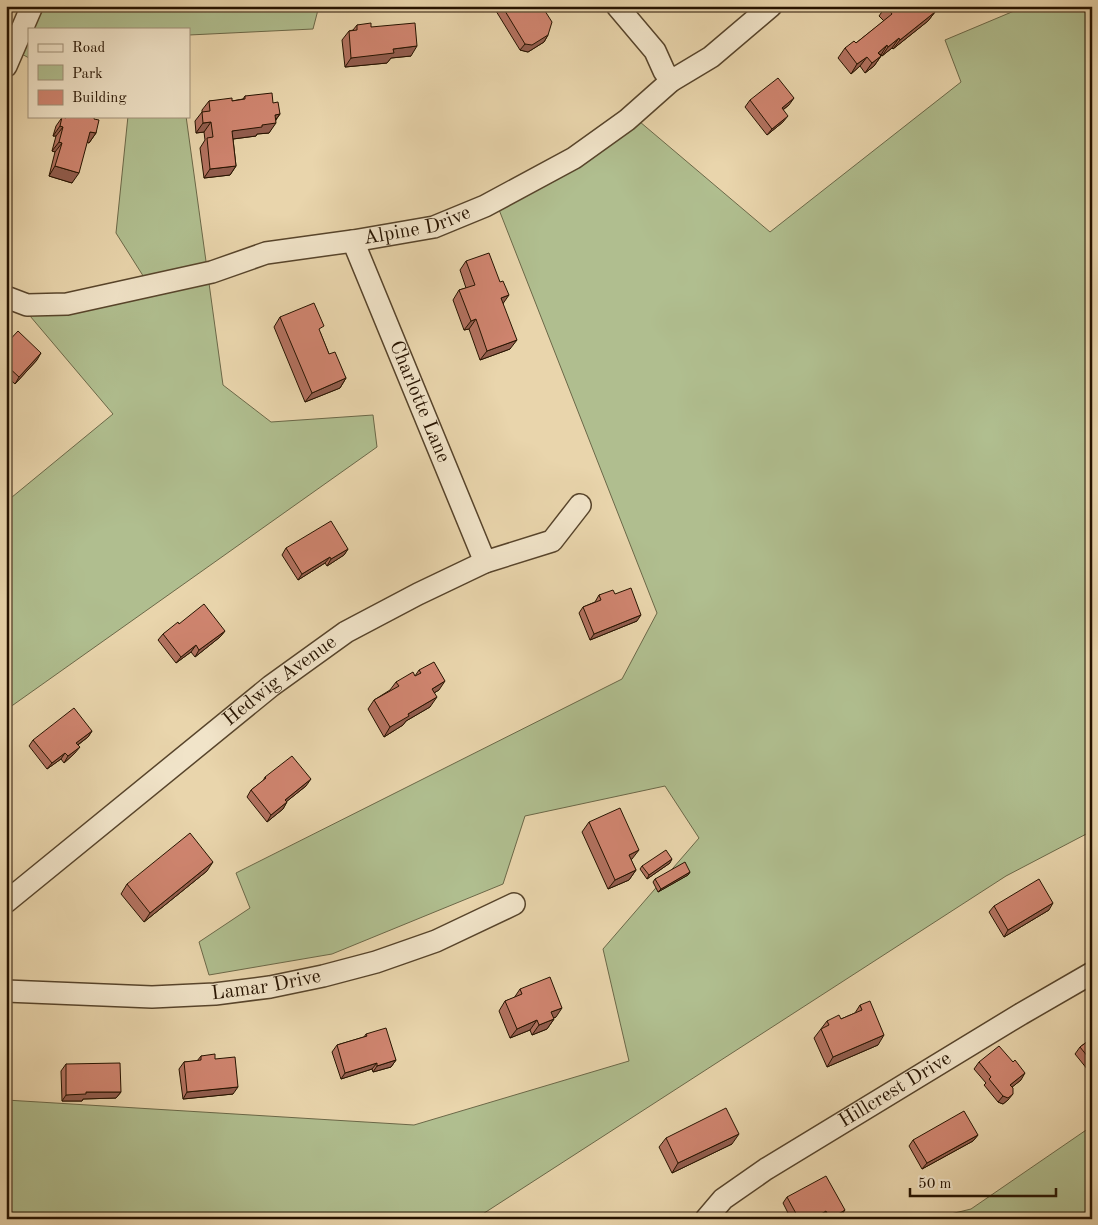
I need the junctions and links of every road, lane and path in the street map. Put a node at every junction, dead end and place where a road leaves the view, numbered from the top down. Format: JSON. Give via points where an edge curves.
{"nodes":[{"id":1,"x":32,"y":6,"type":"edge"},
{"id":2,"x":617,"y":6,"type":"edge"},
{"id":3,"x":771,"y":6,"type":"edge"},
{"id":4,"x":6,"y":66,"type":"edge"},
{"id":5,"x":671,"y":81,"type":"junction"},
{"id":6,"x":353,"y":241,"type":"junction"},
{"id":7,"x":6,"y":297,"type":"edge"},
{"id":8,"x":580,"y":505,"type":"dead end"},
{"id":9,"x":485,"y":562,"type":"junction"},
{"id":10,"x":6,"y":902,"type":"edge"},
{"id":11,"x":514,"y":904,"type":"dead end"},
{"id":12,"x":1092,"y":973,"type":"edge"},
{"id":13,"x":6,"y":991,"type":"edge"},
{"id":14,"x":706,"y":1219,"type":"edge"}],
"edges":[{"from":1,"to":4,"type":"street"},
{"from":2,"to":5,"type":"street","via":[[655,51]]},
{"from":3,"to":5,"type":"street","name":"Alpine Drive","via":[[711,57]]},
{"from":5,"to":6,"type":"street","name":"Alpine Drive","via":[[627,120],[574,158],[485,206],[434,227]]},
{"from":6,"to":7,"type":"street","name":"Alpine Drive","via":[[266,253],[212,272],[67,304],[26,305]]},
{"from":6,"to":9,"type":"street","name":"Charlotte Lane"},
{"from":8,"to":9,"type":"street","name":"Hedwig Avenue","via":[[552,541]]},
{"from":9,"to":10,"type":"street","name":"Hedwig Avenue","via":[[346,632],[272,686]]},
{"from":11,"to":13,"type":"street","name":"Lamar Drive","via":[[436,941],[376,962],[270,987],[152,997]]},
{"from":12,"to":14,"type":"street","name":"Hillcrest Drive","via":[[766,1169],[722,1199]]}]}
